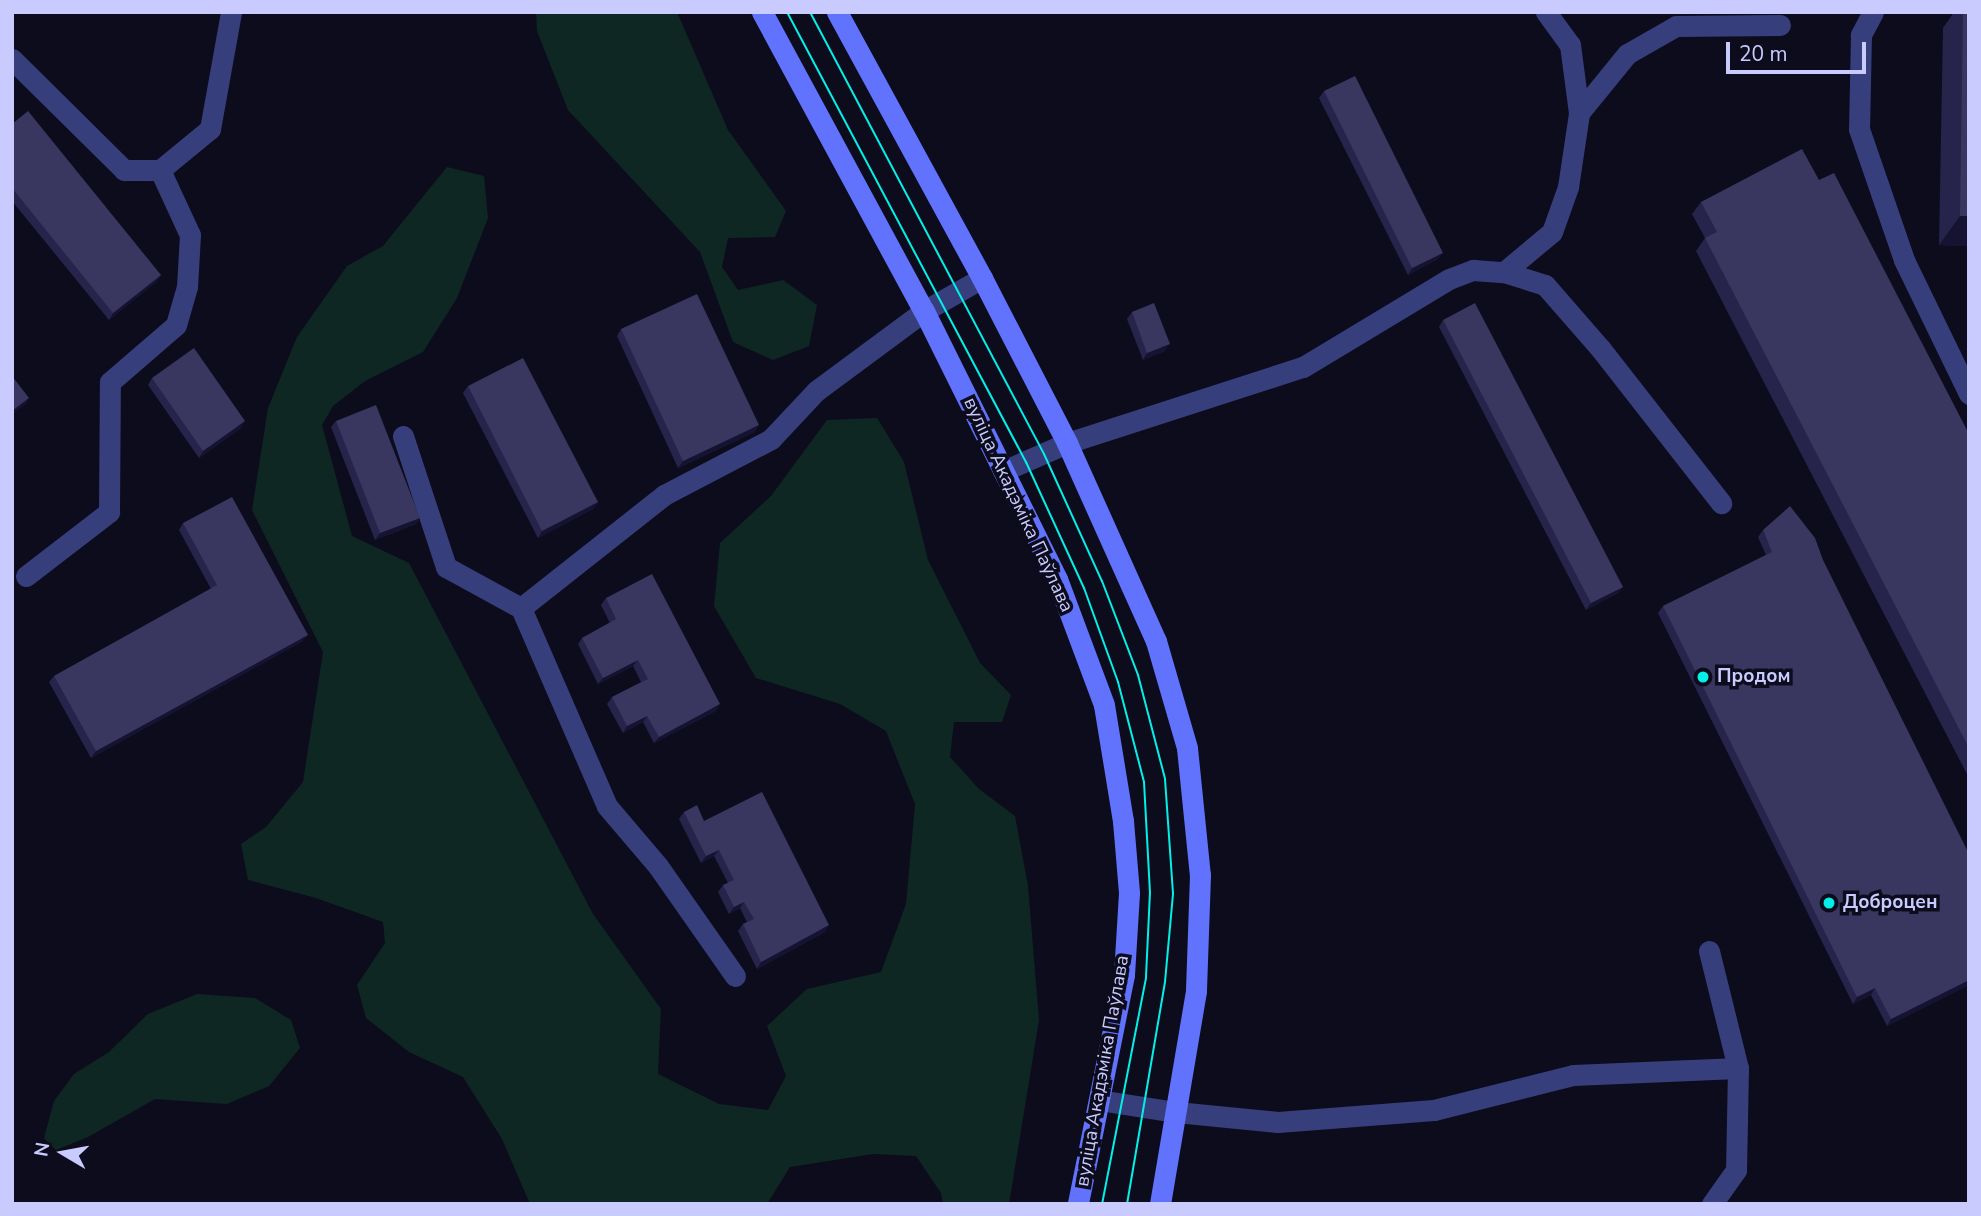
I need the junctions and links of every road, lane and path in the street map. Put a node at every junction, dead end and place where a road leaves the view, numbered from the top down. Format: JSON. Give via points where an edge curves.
{"nodes":[{"id":1,"x":231,"y":12,"type":"edge"},
{"id":2,"x":762,"y":12,"type":"edge"},
{"id":3,"x":836,"y":12,"type":"edge"},
{"id":4,"x":1546,"y":12,"type":"edge"},
{"id":5,"x":1873,"y":12,"type":"edge"},
{"id":6,"x":1780,"y":25,"type":"dead end"},
{"id":7,"x":12,"y":59,"type":"edge"},
{"id":8,"x":1579,"y":113,"type":"junction"},
{"id":9,"x":160,"y":170,"type":"junction"},
{"id":10,"x":1504,"y":272,"type":"junction"},
{"id":11,"x":982,"y":278,"type":"junction"},
{"id":12,"x":924,"y":311,"type":"junction"},
{"id":13,"x":1969,"y":394,"type":"edge"},
{"id":14,"x":403,"y":436,"type":"dead end"},
{"id":15,"x":1067,"y":443,"type":"junction"},
{"id":16,"x":1003,"y":471,"type":"junction"},
{"id":17,"x":1721,"y":503,"type":"dead end"},
{"id":18,"x":26,"y":576,"type":"dead end"},
{"id":19,"x":521,"y":608,"type":"junction"},
{"id":20,"x":1709,"y":951,"type":"dead end"},
{"id":21,"x":735,"y":976,"type":"dead end"},
{"id":22,"x":1738,"y":1068,"type":"junction"},
{"id":23,"x":1098,"y":1100,"type":"junction"},
{"id":24,"x":1176,"y":1112,"type":"junction"},
{"id":25,"x":1078,"y":1204,"type":"edge"},
{"id":26,"x":1160,"y":1204,"type":"edge"},
{"id":27,"x":1712,"y":1204,"type":"edge"}],
"edges":[{"from":1,"to":9,"type":"street","via":[[210,129]]},
{"from":2,"to":12,"type":"main road","name":"вуліца Акадэміка Паўлава"},
{"from":3,"to":11,"type":"main road"},
{"from":4,"to":8,"type":"street","via":[[1570,45]]},
{"from":5,"to":13,"type":"street","via":[[1861,35],[1859,129],[1904,260]]},
{"from":6,"to":8,"type":"street","via":[[1676,26],[1627,54]]},
{"from":7,"to":9,"type":"street","via":[[124,170]]},
{"from":8,"to":10,"type":"street","via":[[1568,187],[1552,232]]},
{"from":9,"to":18,"type":"street","via":[[190,235],[187,287],[176,325],[110,382],[109,512]]},
{"from":10,"to":15,"type":"street","via":[[1473,270],[1449,279],[1303,367]]},
{"from":10,"to":17,"type":"street","via":[[1545,285]]},
{"from":11,"to":12,"type":"street"},
{"from":11,"to":15,"type":"main road"},
{"from":12,"to":16,"type":"main road","name":"вуліца Акадэміка Паўлава"},
{"from":12,"to":19,"type":"street","via":[[816,391],[771,439],[664,495]]},
{"from":14,"to":19,"type":"street","via":[[446,567]]},
{"from":15,"to":16,"type":"street"},
{"from":15,"to":24,"type":"main road","via":[[1156,641],[1187,748],[1200,888],[1196,991]]},
{"from":16,"to":23,"type":"main road","name":"вуліца Акадэміка Паўлава","via":[[1057,579],[1104,705],[1124,821],[1129,894],[1124,975]]},
{"from":19,"to":21,"type":"street","via":[[607,806],[657,866]]},
{"from":20,"to":22,"type":"street"},
{"from":22,"to":24,"type":"street","via":[[1573,1075],[1434,1110],[1278,1122]]},
{"from":22,"to":27,"type":"street","via":[[1736,1170]]},
{"from":23,"to":24,"type":"street"},
{"from":23,"to":25,"type":"main road","name":"вуліца Акадэміка Паўлава"},
{"from":24,"to":26,"type":"main road"}]}
